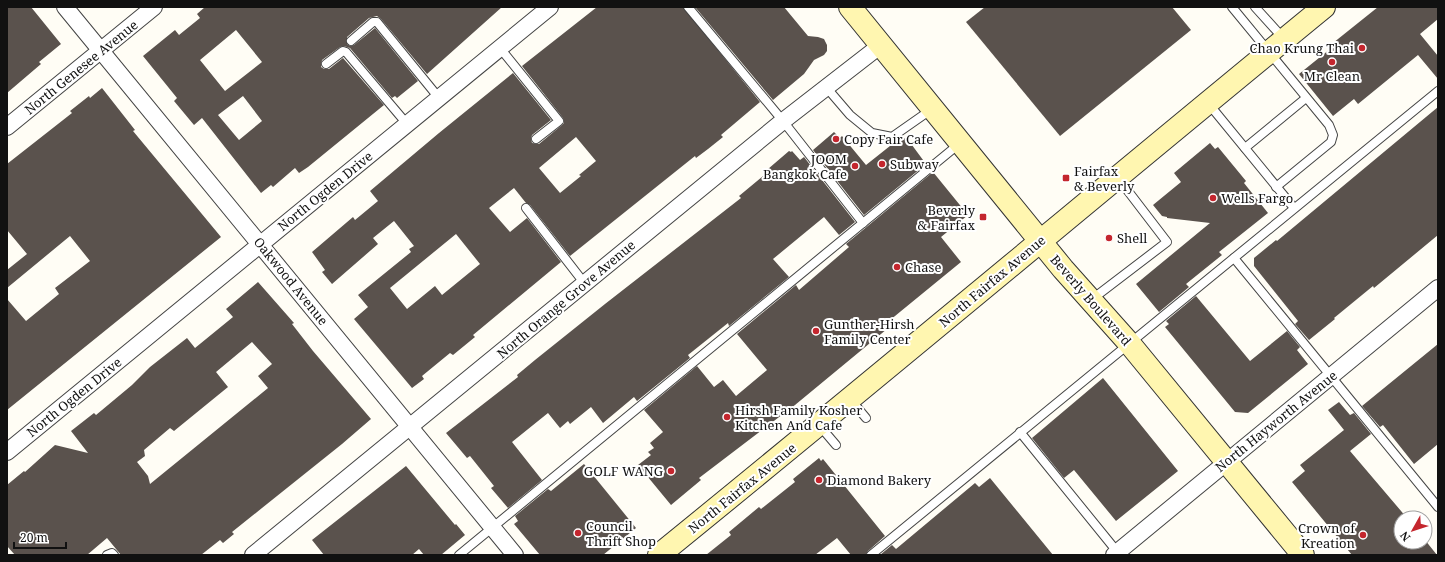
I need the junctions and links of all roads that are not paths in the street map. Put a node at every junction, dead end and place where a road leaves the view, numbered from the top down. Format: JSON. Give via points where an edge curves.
{"nodes":[{"id":1,"x":65,"y":7,"type":"edge"},
{"id":2,"x":154,"y":7,"type":"edge"},
{"id":3,"x":550,"y":7,"type":"edge"},
{"id":4,"x":688,"y":7,"type":"edge"},
{"id":5,"x":850,"y":7,"type":"edge"},
{"id":6,"x":1232,"y":7,"type":"edge"},
{"id":7,"x":1255,"y":7,"type":"edge"},
{"id":8,"x":1324,"y":7,"type":"edge"},
{"id":9,"x":351,"y":41,"type":"dead end"},
{"id":10,"x":881,"y":44,"type":"junction"},
{"id":11,"x":1277,"y":46,"type":"junction"},
{"id":12,"x":500,"y":48,"type":"junction"},
{"id":13,"x":101,"y":50,"type":"junction"},
{"id":14,"x":326,"y":64,"type":"dead end"},
{"id":15,"x":826,"y":88,"type":"junction"},
{"id":16,"x":1438,"y":91,"type":"edge"},
{"id":17,"x":440,"y":98,"type":"junction"},
{"id":18,"x":1306,"y":98,"type":"junction"},
{"id":19,"x":1208,"y":103,"type":"junction"},
{"id":20,"x":933,"y":109,"type":"junction"},
{"id":21,"x":782,"y":121,"type":"junction"},
{"id":22,"x":407,"y":124,"type":"junction"},
{"id":23,"x":7,"y":127,"type":"edge"},
{"id":24,"x":536,"y":139,"type":"dead end"},
{"id":25,"x":960,"y":143,"type":"junction"},
{"id":26,"x":1245,"y":148,"type":"junction"},
{"id":27,"x":1117,"y":177,"type":"junction"},
{"id":28,"x":1276,"y":187,"type":"junction"},
{"id":29,"x":526,"y":208,"type":"dead end"},
{"id":30,"x":1294,"y":208,"type":"junction"},
{"id":31,"x":864,"y":223,"type":"junction"},
{"id":32,"x":1040,"y":241,"type":"junction"},
{"id":33,"x":260,"y":244,"type":"junction"},
{"id":34,"x":1234,"y":258,"type":"junction"},
{"id":35,"x":585,"y":284,"type":"junction"},
{"id":36,"x":1438,"y":288,"type":"edge"},
{"id":37,"x":1090,"y":301,"type":"junction"},
{"id":38,"x":1129,"y":343,"type":"junction"},
{"id":39,"x":1331,"y":376,"type":"junction"},
{"id":40,"x":851,"y":400,"type":"junction"},
{"id":41,"x":866,"y":418,"type":"dead end"},
{"id":42,"x":819,"y":425,"type":"junction"},
{"id":43,"x":411,"y":427,"type":"junction"},
{"id":44,"x":1020,"y":432,"type":"junction"},
{"id":45,"x":836,"y":445,"type":"dead end"},
{"id":46,"x":7,"y":452,"type":"edge"},
{"id":47,"x":1227,"y":461,"type":"junction"},
{"id":48,"x":1438,"y":507,"type":"edge"},
{"id":49,"x":494,"y":527,"type":"junction"},
{"id":50,"x":1117,"y":554,"type":"edge"},
{"id":51,"x":107,"y":555,"type":"edge"},
{"id":52,"x":114,"y":555,"type":"edge"},
{"id":53,"x":253,"y":555,"type":"edge"},
{"id":54,"x":459,"y":555,"type":"edge"},
{"id":55,"x":516,"y":555,"type":"edge"},
{"id":56,"x":659,"y":555,"type":"edge"},
{"id":57,"x":871,"y":555,"type":"edge"},
{"id":58,"x":1303,"y":555,"type":"edge"}],
"edges":[{"from":1,"to":13,"type":"street","name":"Oakwood Avenue"},
{"from":2,"to":13,"type":"street","name":"North Genesee Avenue"},
{"from":3,"to":12,"type":"street","name":"North Ogden Drive"},
{"from":4,"to":21,"type":"lane"},
{"from":5,"to":10,"type":"main road","name":"Beverly Boulevard"},
{"from":6,"to":11,"type":"lane"},
{"from":7,"to":11,"type":"lane"},
{"from":8,"to":11,"type":"main road","name":"North Fairfax Avenue"},
{"from":9,"to":17,"type":"lane","via":[[373,22],[377,22]]},
{"from":10,"to":15,"type":"street","name":"North Orange Grove Avenue"},
{"from":10,"to":20,"type":"main road","name":"Beverly Boulevard"},
{"from":11,"to":18,"type":"lane"},
{"from":11,"to":19,"type":"main road","name":"North Fairfax Avenue"},
{"from":12,"to":17,"type":"street","name":"North Ogden Drive"},
{"from":12,"to":24,"type":"lane","via":[[559,121]]},
{"from":13,"to":23,"type":"street","name":"North Genesee Avenue"},
{"from":13,"to":33,"type":"street","name":"Oakwood Avenue"},
{"from":14,"to":22,"type":"lane","via":[[343,51],[346,52]]},
{"from":15,"to":20,"type":"lane","via":[[850,115],[872,134],[892,136]]},
{"from":15,"to":21,"type":"street","name":"North Orange Grove Avenue"},
{"from":16,"to":30,"type":"lane"},
{"from":17,"to":22,"type":"street","name":"North Ogden Drive"},
{"from":18,"to":26,"type":"lane"},
{"from":18,"to":28,"type":"lane","via":[[1328,125],[1333,135],[1331,142]]},
{"from":19,"to":26,"type":"lane"},
{"from":19,"to":27,"type":"main road","name":"North Fairfax Avenue"},
{"from":20,"to":25,"type":"main road","name":"Beverly Boulevard"},
{"from":21,"to":31,"type":"lane"},
{"from":21,"to":35,"type":"street","name":"North Orange Grove Avenue"},
{"from":22,"to":33,"type":"street","name":"North Ogden Drive"},
{"from":25,"to":31,"type":"lane"},
{"from":25,"to":32,"type":"main road","name":"Beverly Boulevard"},
{"from":26,"to":28,"type":"lane"},
{"from":27,"to":32,"type":"main road","name":"North Fairfax Avenue"},
{"from":27,"to":37,"type":"lane","via":[[1167,242]]},
{"from":28,"to":30,"type":"lane"},
{"from":29,"to":35,"type":"lane"},
{"from":30,"to":34,"type":"lane"},
{"from":31,"to":49,"type":"lane"},
{"from":32,"to":37,"type":"main road","name":"Beverly Boulevard"},
{"from":32,"to":40,"type":"main road","name":"North Fairfax Avenue"},
{"from":33,"to":43,"type":"street","name":"Oakwood Avenue"},
{"from":33,"to":46,"type":"street","name":"North Ogden Drive"},
{"from":34,"to":38,"type":"lane"},
{"from":34,"to":39,"type":"lane"},
{"from":35,"to":43,"type":"street","name":"North Orange Grove Avenue"},
{"from":36,"to":39,"type":"street","name":"North Hayworth Avenue"},
{"from":37,"to":38,"type":"main road","name":"Beverly Boulevard"},
{"from":38,"to":44,"type":"lane"},
{"from":38,"to":47,"type":"main road","name":"Beverly Boulevard"},
{"from":39,"to":47,"type":"street","name":"North Hayworth Avenue"},
{"from":39,"to":48,"type":"lane"},
{"from":40,"to":41,"type":"lane"},
{"from":40,"to":42,"type":"main road","name":"North Fairfax Avenue"},
{"from":42,"to":45,"type":"lane"},
{"from":42,"to":56,"type":"main road","name":"North Fairfax Avenue"},
{"from":43,"to":49,"type":"street","name":"Oakwood Avenue"},
{"from":43,"to":53,"type":"street","name":"North Orange Grove Avenue"},
{"from":44,"to":50,"type":"lane"},
{"from":44,"to":57,"type":"lane"},
{"from":47,"to":50,"type":"street","name":"North Hayworth Avenue"},
{"from":47,"to":58,"type":"main road","name":"Beverly Boulevard"},
{"from":49,"to":54,"type":"lane"},
{"from":49,"to":55,"type":"street","name":"Oakwood Avenue"},
{"from":51,"to":52,"type":"lane"}]}
